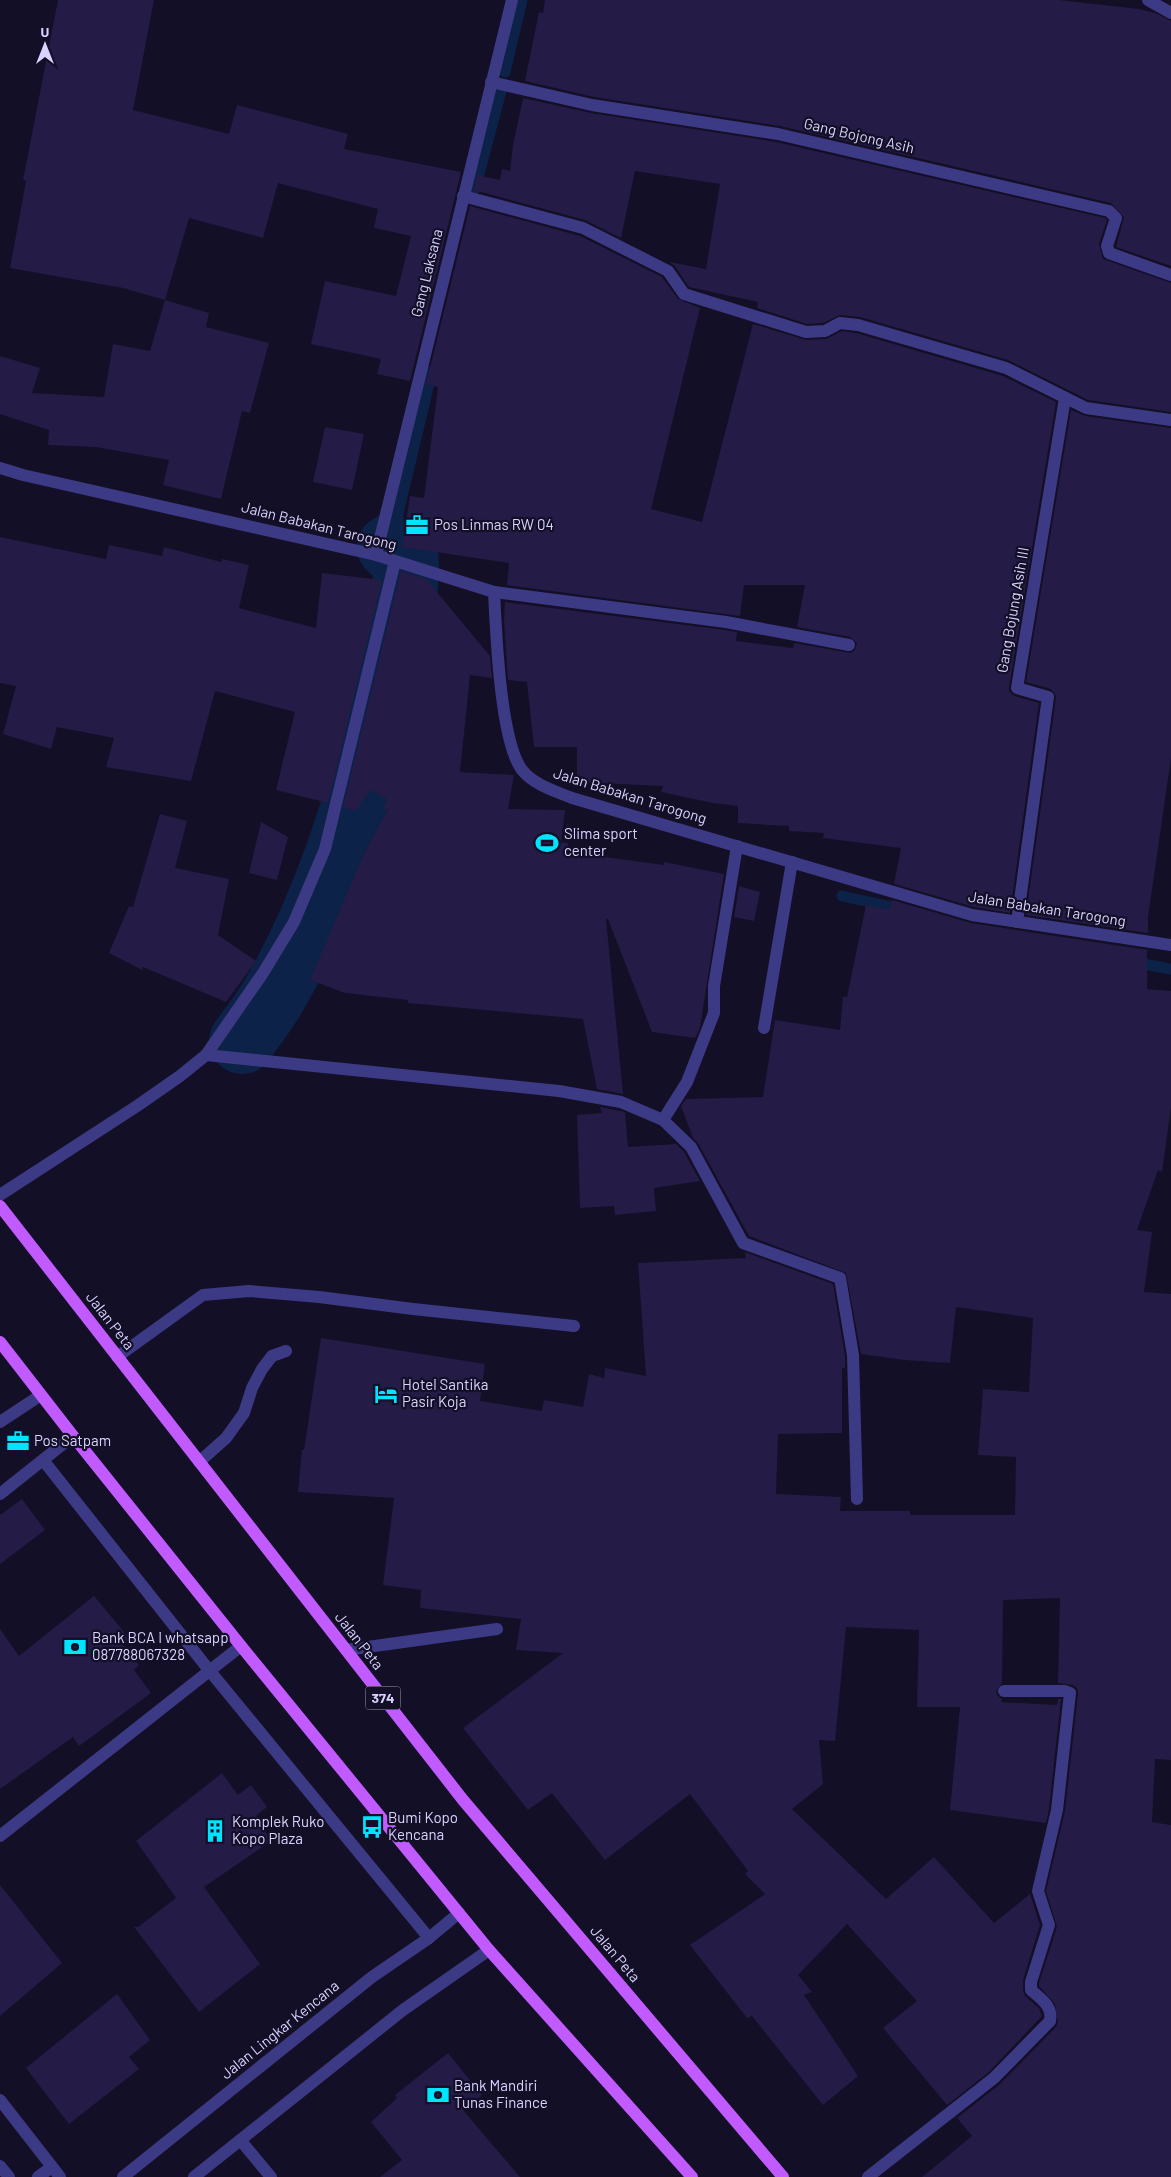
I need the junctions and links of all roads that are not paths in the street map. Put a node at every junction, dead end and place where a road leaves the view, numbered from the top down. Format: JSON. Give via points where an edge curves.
{"nodes":[{"id":1,"x":512,"y":0,"type":"edge"},
{"id":2,"x":1148,"y":0,"type":"edge"},
{"id":3,"x":1171,"y":14,"type":"edge"},
{"id":4,"x":491,"y":82,"type":"junction"},
{"id":5,"x":463,"y":196,"type":"junction"},
{"id":6,"x":1171,"y":275,"type":"edge"},
{"id":7,"x":1065,"y":398,"type":"junction"},
{"id":8,"x":1171,"y":420,"type":"edge"},
{"id":9,"x":0,"y":468,"type":"edge"},
{"id":10,"x":376,"y":555,"type":"junction"},
{"id":11,"x":398,"y":562,"type":"junction"},
{"id":12,"x":494,"y":592,"type":"junction"},
{"id":13,"x":849,"y":645,"type":"dead end"},
{"id":14,"x":737,"y":846,"type":"junction"},
{"id":15,"x":792,"y":862,"type":"junction"},
{"id":16,"x":1016,"y":922,"type":"junction"},
{"id":17,"x":1171,"y":945,"type":"edge"},
{"id":18,"x":764,"y":1028,"type":"dead end"},
{"id":19,"x":206,"y":1055,"type":"junction"},
{"id":20,"x":663,"y":1120,"type":"junction"},
{"id":21,"x":0,"y":1195,"type":"edge"},
{"id":22,"x":0,"y":1206,"type":"edge"},
{"id":23,"x":574,"y":1326,"type":"dead end"},
{"id":24,"x":0,"y":1342,"type":"edge"},
{"id":25,"x":286,"y":1351,"type":"dead end"},
{"id":26,"x":117,"y":1357,"type":"junction"},
{"id":27,"x":41,"y":1395,"type":"junction"},
{"id":28,"x":0,"y":1422,"type":"edge"},
{"id":29,"x":72,"y":1436,"type":"junction"},
{"id":30,"x":44,"y":1460,"type":"junction"},
{"id":31,"x":198,"y":1462,"type":"junction"},
{"id":32,"x":0,"y":1494,"type":"edge"},
{"id":33,"x":857,"y":1498,"type":"dead end"},
{"id":34,"x":497,"y":1629,"type":"dead end"},
{"id":35,"x":241,"y":1646,"type":"junction"},
{"id":36,"x":346,"y":1650,"type":"junction"},
{"id":37,"x":209,"y":1670,"type":"junction"},
{"id":38,"x":1004,"y":1691,"type":"dead end"},
{"id":39,"x":0,"y":1836,"type":"edge"},
{"id":40,"x":459,"y":1913,"type":"junction"},
{"id":41,"x":429,"y":1938,"type":"junction"},
{"id":42,"x":489,"y":1950,"type":"junction"},
{"id":43,"x":0,"y":2100,"type":"edge"},
{"id":44,"x":241,"y":2141,"type":"junction"},
{"id":45,"x":0,"y":2166,"type":"edge"},
{"id":46,"x":56,"y":2172,"type":"edge"},
{"id":47,"x":8,"y":2177,"type":"edge"},
{"id":48,"x":38,"y":2177,"type":"edge"},
{"id":49,"x":123,"y":2177,"type":"edge"},
{"id":50,"x":194,"y":2177,"type":"edge"},
{"id":51,"x":271,"y":2177,"type":"edge"},
{"id":52,"x":692,"y":2177,"type":"edge"},
{"id":53,"x":784,"y":2177,"type":"edge"},
{"id":54,"x":868,"y":2177,"type":"edge"}],
"edges":[{"from":1,"to":4,"type":"street","name":"Gang Laksana"},
{"from":2,"to":3,"type":"street"},
{"from":4,"to":5,"type":"street","name":"Gang Laksana"},
{"from":4,"to":6,"type":"street","name":"Gang Bojong Asih","via":[[592,104],[778,134],[1109,211],[1116,218],[1107,246],[1109,252]]},
{"from":5,"to":7,"type":"street","via":[[583,228],[668,271],[684,294],[806,332],[825,331],[840,323],[858,325],[1006,368]]},
{"from":5,"to":10,"type":"street","name":"Gang Laksana"},
{"from":7,"to":8,"type":"street","via":[[1086,408]]},
{"from":7,"to":16,"type":"street","name":"Gang Bojung Asih III","via":[[1016,688],[1048,697]]},
{"from":9,"to":10,"type":"street","name":"Jalan Babakan Tarogong"},
{"from":10,"to":11,"type":"street","name":"Jalan Babakan Tarogong"},
{"from":11,"to":12,"type":"street","name":"Jalan Babakan Tarogong"},
{"from":11,"to":19,"type":"street","via":[[325,849],[294,922],[263,974]]},
{"from":12,"to":13,"type":"street","via":[[726,622]]},
{"from":12,"to":14,"type":"street","name":"Jalan Babakan Tarogong","via":[[497,651],[506,717],[511,745],[523,770],[538,784],[572,798]]},
{"from":14,"to":15,"type":"street","name":"Jalan Babakan Tarogong"},
{"from":14,"to":20,"type":"street","via":[[714,986],[714,1014],[687,1082]]},
{"from":15,"to":16,"type":"street","name":"Jalan Babakan Tarogong","via":[[972,915]]},
{"from":15,"to":18,"type":"street"},
{"from":16,"to":17,"type":"street","name":"Jalan Babakan Tarogong"},
{"from":19,"to":20,"type":"street","via":[[559,1091],[622,1102]]},
{"from":19,"to":21,"type":"street","via":[[166,1086]]},
{"from":20,"to":33,"type":"street","via":[[690,1148],[743,1243],[840,1278],[853,1355]]},
{"from":22,"to":26,"type":"main road","name":"Jalan Peta","number":"374"},
{"from":23,"to":26,"type":"street","via":[[250,1290],[203,1295]]},
{"from":24,"to":27,"type":"main road"},
{"from":25,"to":31,"type":"street","via":[[272,1356],[252,1388],[244,1413],[226,1438]]},
{"from":26,"to":31,"type":"main road","name":"Jalan Peta","number":"374"},
{"from":27,"to":28,"type":"street"},
{"from":27,"to":29,"type":"main road"},
{"from":29,"to":30,"type":"street"},
{"from":29,"to":35,"type":"main road"},
{"from":30,"to":32,"type":"street"},
{"from":30,"to":37,"type":"street"},
{"from":31,"to":36,"type":"main road","name":"Jalan Peta","number":"374"},
{"from":34,"to":36,"type":"street"},
{"from":35,"to":37,"type":"street"},
{"from":35,"to":40,"type":"main road"},
{"from":36,"to":53,"type":"main road","name":"Jalan Peta","number":"374","via":[[463,1800]]},
{"from":37,"to":39,"type":"street"},
{"from":37,"to":41,"type":"street"},
{"from":38,"to":54,"type":"street","via":[[1070,1693],[1056,1810],[1038,1891],[1049,1925],[1031,1982],[1031,1990],[1048,2005],[1052,2014],[1050,2021],[994,2078]]},
{"from":40,"to":41,"type":"street","name":"Jalan Lingkar Kencana"},
{"from":40,"to":42,"type":"main road"},
{"from":41,"to":49,"type":"street","name":"Jalan Lingkar Kencana","via":[[372,1977]]},
{"from":42,"to":44,"type":"street","via":[[403,2010]]},
{"from":42,"to":52,"type":"main road"},
{"from":43,"to":46,"type":"street"},
{"from":44,"to":50,"type":"street"},
{"from":44,"to":51,"type":"street"},
{"from":45,"to":47,"type":"street"},
{"from":46,"to":48,"type":"street"}]}
